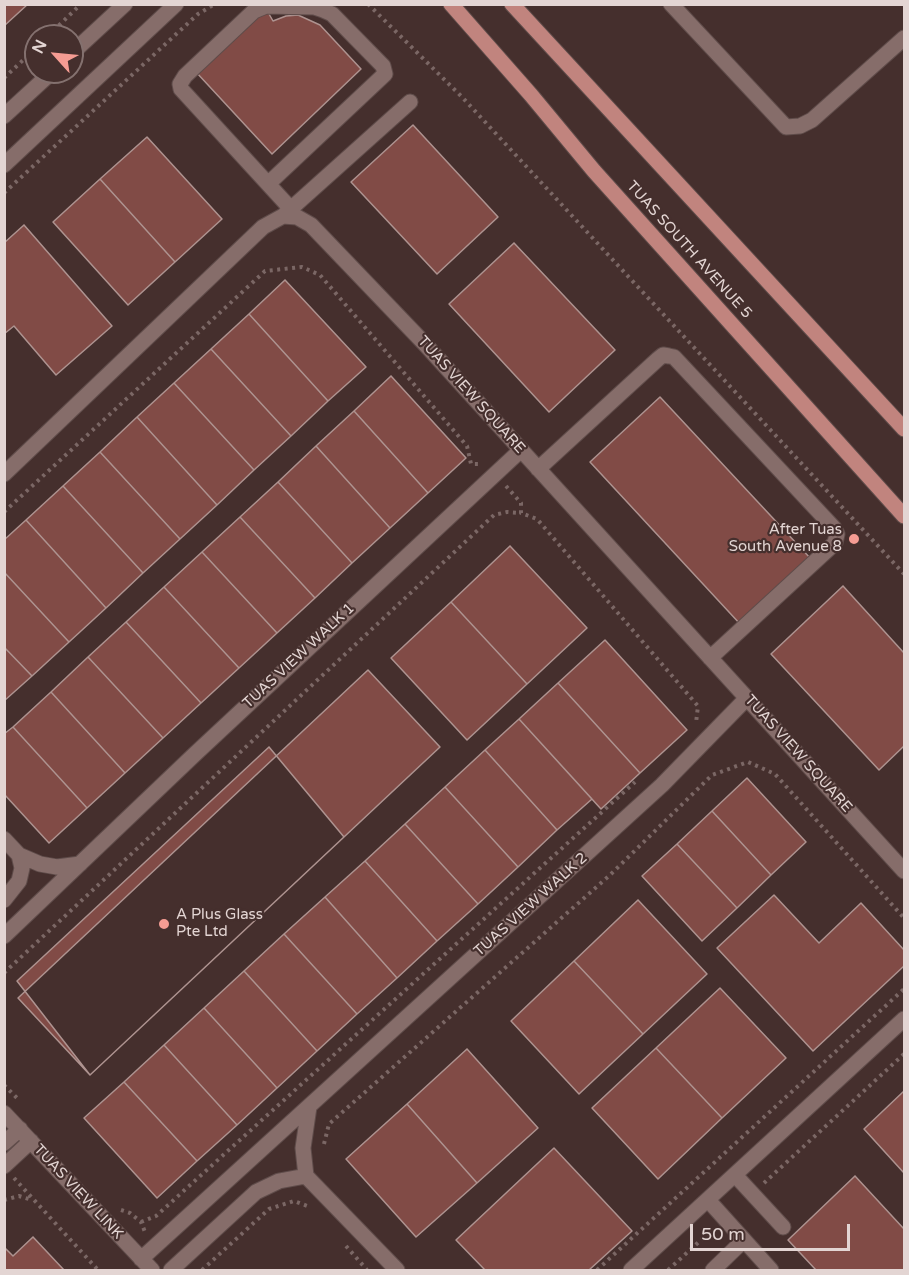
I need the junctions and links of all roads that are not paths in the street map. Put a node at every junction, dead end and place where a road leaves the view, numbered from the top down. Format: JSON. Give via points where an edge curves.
{"nodes":[{"id":1,"x":125,"y":4,"type":"edge"},
{"id":2,"x":176,"y":4,"type":"edge"},
{"id":3,"x":451,"y":4,"type":"edge"},
{"id":4,"x":512,"y":4,"type":"edge"},
{"id":5,"x":671,"y":4,"type":"edge"},
{"id":6,"x":904,"y":38,"type":"edge"},
{"id":7,"x":84,"y":43,"type":"edge"},
{"id":8,"x":39,"y":84,"type":"edge"},
{"id":9,"x":410,"y":102,"type":"dead end"},
{"id":10,"x":4,"y":116,"type":"edge"},
{"id":11,"x":4,"y":165,"type":"edge"},
{"id":12,"x":269,"y":183,"type":"junction"},
{"id":13,"x":287,"y":212,"type":"junction"},
{"id":14,"x":904,"y":429,"type":"edge"},
{"id":15,"x":521,"y":450,"type":"junction"},
{"id":16,"x":538,"y":470,"type":"junction"},
{"id":17,"x":4,"y":474,"type":"edge"},
{"id":18,"x":904,"y":516,"type":"edge"},
{"id":19,"x":710,"y":658,"type":"junction"},
{"id":20,"x":747,"y":698,"type":"junction"},
{"id":21,"x":4,"y":839,"type":"edge"},
{"id":22,"x":19,"y":855,"type":"junction"},
{"id":23,"x":80,"y":864,"type":"junction"},
{"id":24,"x":904,"y":871,"type":"edge"},
{"id":25,"x":4,"y":900,"type":"edge"},
{"id":26,"x":4,"y":936,"type":"edge"},
{"id":27,"x":904,"y":1019,"type":"edge"},
{"id":28,"x":309,"y":1107,"type":"junction"},
{"id":29,"x":4,"y":1113,"type":"edge"},
{"id":30,"x":20,"y":1129,"type":"junction"},
{"id":31,"x":31,"y":1141,"type":"junction"},
{"id":32,"x":4,"y":1143,"type":"edge"},
{"id":33,"x":8,"y":1171,"type":"edge"},
{"id":34,"x":735,"y":1175,"type":"junction"},
{"id":35,"x":306,"y":1176,"type":"junction"},
{"id":36,"x":708,"y":1200,"type":"junction"},
{"id":37,"x":783,"y":1227,"type":"dead end"},
{"id":38,"x":744,"y":1240,"type":"junction"},
{"id":39,"x":141,"y":1259,"type":"junction"},
{"id":40,"x":152,"y":1270,"type":"edge"},
{"id":41,"x":171,"y":1270,"type":"edge"},
{"id":42,"x":397,"y":1270,"type":"edge"},
{"id":43,"x":631,"y":1270,"type":"edge"},
{"id":44,"x":713,"y":1270,"type":"edge"},
{"id":45,"x":771,"y":1270,"type":"edge"}],
"edges":[{"from":1,"to":7,"type":"street"},
{"from":2,"to":11,"type":"street"},
{"from":3,"to":18,"type":"main road","name":"TUAS SOUTH AVENUE 5","via":[[594,171]]},
{"from":4,"to":14,"type":"main road"},
{"from":5,"to":6,"type":"street","via":[[786,126],[800,126],[812,120]]},
{"from":8,"to":10,"type":"street"},
{"from":9,"to":13,"type":"street"},
{"from":12,"to":12,"type":"street","via":[[180,84],[259,8],[315,7],[332,14],[383,66],[385,74]]},
{"from":12,"to":13,"type":"street"},
{"from":13,"to":15,"type":"street","name":"TUAS VIEW SQUARE","via":[[310,225]]},
{"from":13,"to":17,"type":"street","via":[[263,227]]},
{"from":15,"to":16,"type":"street","name":"TUAS VIEW SQUARE"},
{"from":15,"to":23,"type":"street","name":"TUAS VIEW WALK 1"},
{"from":16,"to":19,"type":"street","name":"TUAS VIEW SQUARE"},
{"from":16,"to":19,"type":"street","via":[[658,359],[669,356],[834,528],[835,543]]},
{"from":19,"to":20,"type":"street","name":"TUAS VIEW SQUARE"},
{"from":20,"to":24,"type":"street","name":"TUAS VIEW SQUARE"},
{"from":20,"to":28,"type":"street","name":"TUAS VIEW WALK 2","via":[[662,785]]},
{"from":21,"to":22,"type":"street"},
{"from":22,"to":23,"type":"street","via":[[57,867]]},
{"from":22,"to":25,"type":"street","via":[[19,881]]},
{"from":23,"to":26,"type":"street","name":"TUAS VIEW WALK 1"},
{"from":27,"to":34,"type":"street"},
{"from":28,"to":35,"type":"street","via":[[303,1148]]},
{"from":28,"to":39,"type":"street","name":"TUAS VIEW WALK 2"},
{"from":29,"to":30,"type":"street","name":"TUAS VIEW LINK"},
{"from":30,"to":31,"type":"street","name":"TUAS VIEW LINK"},
{"from":30,"to":32,"type":"street"},
{"from":31,"to":33,"type":"street"},
{"from":31,"to":39,"type":"street","name":"TUAS VIEW LINK"},
{"from":34,"to":36,"type":"street"},
{"from":34,"to":37,"type":"street"},
{"from":35,"to":41,"type":"street","via":[[279,1181],[256,1192]]},
{"from":35,"to":42,"type":"street"},
{"from":36,"to":38,"type":"street"},
{"from":36,"to":43,"type":"street"},
{"from":38,"to":44,"type":"street"},
{"from":38,"to":45,"type":"street"},
{"from":39,"to":40,"type":"street","name":"TUAS VIEW LINK"}]}
